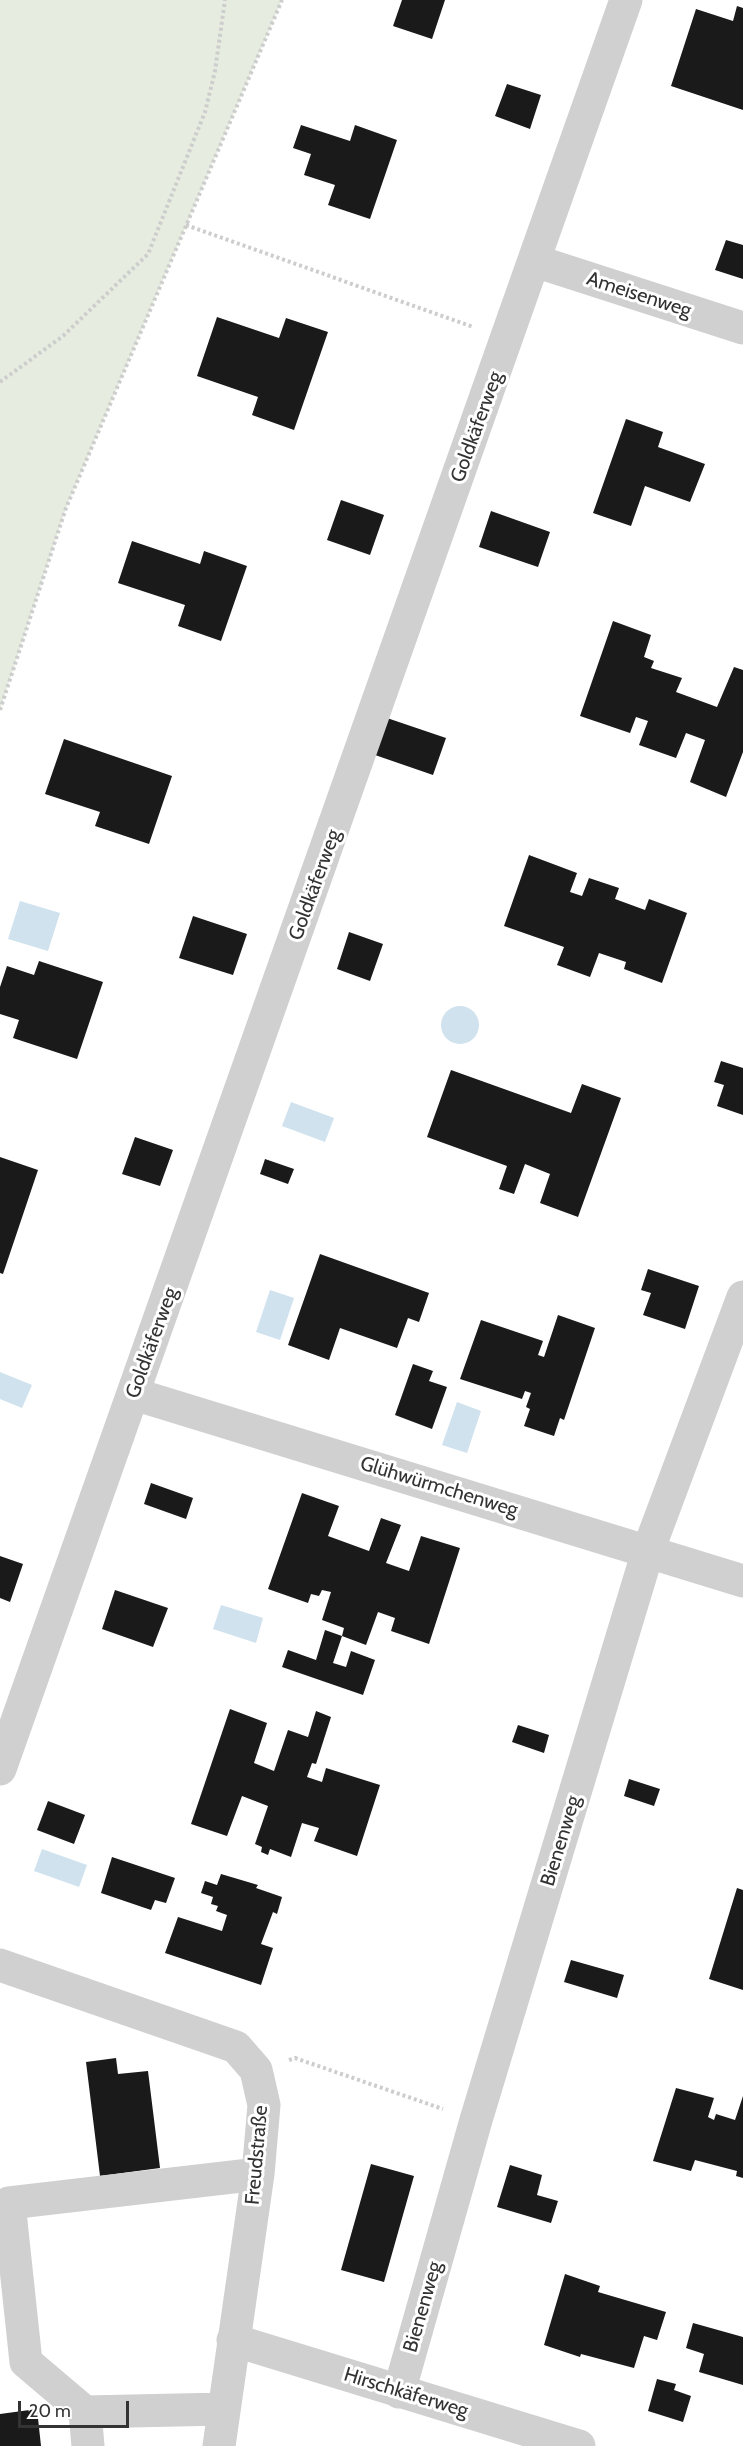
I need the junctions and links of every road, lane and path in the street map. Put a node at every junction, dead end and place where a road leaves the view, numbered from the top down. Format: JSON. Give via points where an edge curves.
{"nodes":[{"id":1,"x":225,"y":0,"type":"edge"},
{"id":2,"x":282,"y":0,"type":"edge"},
{"id":3,"x":626,"y":0,"type":"edge"},
{"id":4,"x":186,"y":225,"type":"junction"},
{"id":5,"x":536,"y":261,"type":"junction"},
{"id":6,"x":743,"y":328,"type":"edge"},
{"id":7,"x":508,"y":340,"type":"junction"},
{"id":8,"x":0,"y":382,"type":"edge"},
{"id":9,"x":0,"y":710,"type":"edge"},
{"id":10,"x":743,"y":1297,"type":"edge"},
{"id":11,"x":134,"y":1394,"type":"junction"},
{"id":12,"x":648,"y":1551,"type":"junction"},
{"id":13,"x":743,"y":1581,"type":"edge"},
{"id":14,"x":0,"y":1769,"type":"edge"},
{"id":15,"x":0,"y":1965,"type":"edge"},
{"id":16,"x":256,"y":2070,"type":"junction"},
{"id":17,"x":476,"y":2120,"type":"junction"},
{"id":18,"x":258,"y":2174,"type":"junction"},
{"id":19,"x":233,"y":2340,"type":"junction"},
{"id":20,"x":399,"y":2392,"type":"junction"},
{"id":21,"x":224,"y":2409,"type":"junction"},
{"id":22,"x":85,"y":2412,"type":"junction"},
{"id":23,"x":88,"y":2446,"type":"edge"},
{"id":24,"x":219,"y":2446,"type":"edge"},
{"id":25,"x":579,"y":2446,"type":"edge"}],
"edges":[{"from":1,"to":8,"type":"path","via":[[205,112],[148,254],[63,336]]},
{"from":2,"to":4,"type":"path"},
{"from":3,"to":5,"type":"street","name":"Goldkäferweg"},
{"from":4,"to":7,"type":"path"},
{"from":4,"to":9,"type":"path","via":[[66,508]]},
{"from":5,"to":6,"type":"street","name":"Ameisenweg"},
{"from":5,"to":7,"type":"street","name":"Goldkäferweg"},
{"from":7,"to":11,"type":"street","name":"Goldkäferweg"},
{"from":10,"to":12,"type":"street","name":"Bienenweg"},
{"from":11,"to":12,"type":"street","name":"Glühwürmchenweg"},
{"from":11,"to":14,"type":"street","name":"Goldkäferweg"},
{"from":12,"to":13,"type":"street","name":"Glühwürmchenweg"},
{"from":12,"to":17,"type":"street","name":"Bienenweg"},
{"from":15,"to":16,"type":"street","name":"Freudstraße","via":[[236,2047]]},
{"from":16,"to":17,"type":"path","via":[[295,2058]]},
{"from":16,"to":18,"type":"street","name":"Freudstraße","via":[[264,2105]]},
{"from":17,"to":20,"type":"street","name":"Bienenweg"},
{"from":18,"to":19,"type":"street","name":"Freudstraße"},
{"from":18,"to":22,"type":"street","via":[[9,2203],[26,2362]]},
{"from":19,"to":20,"type":"street","name":"Hirschkäferweg"},
{"from":19,"to":21,"type":"street","name":"Freudstraße"},
{"from":20,"to":25,"type":"street","name":"Hirschkäferweg"},
{"from":21,"to":22,"type":"street"},
{"from":21,"to":24,"type":"street","name":"Freudstraße"},
{"from":22,"to":23,"type":"street"}]}
